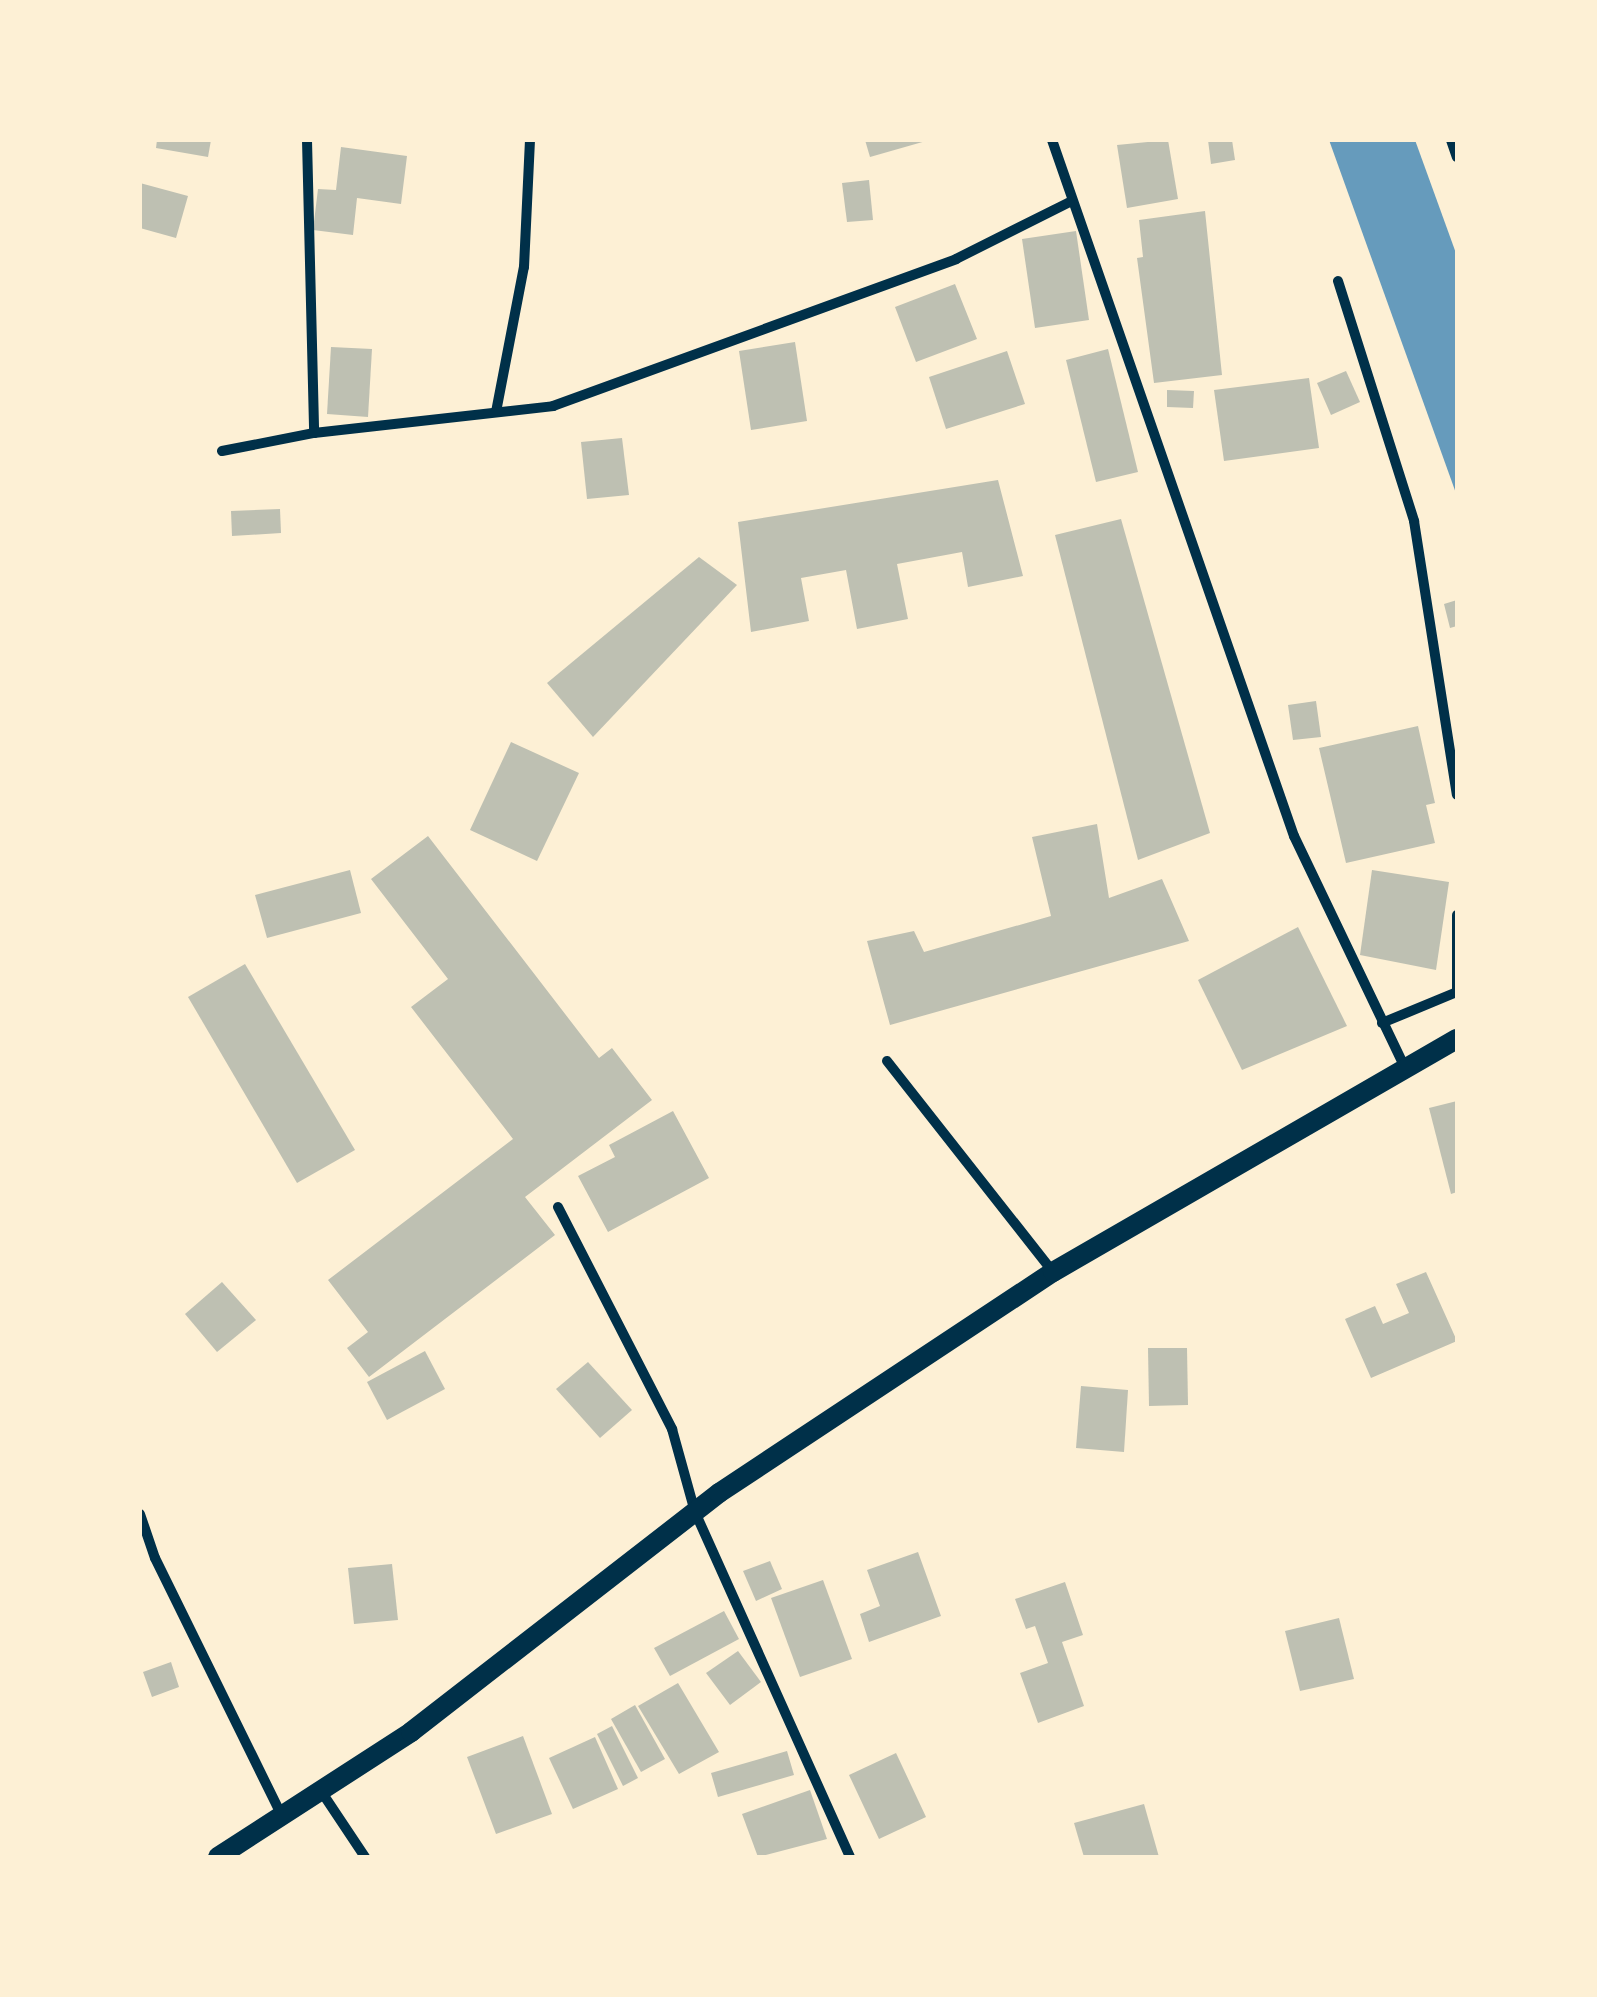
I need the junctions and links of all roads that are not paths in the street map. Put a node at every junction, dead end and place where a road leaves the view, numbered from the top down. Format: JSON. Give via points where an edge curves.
{"nodes":[{"id":1,"x":307,"y":140,"type":"edge"},
{"id":2,"x":530,"y":140,"type":"edge"},
{"id":3,"x":1052,"y":140,"type":"edge"},
{"id":4,"x":1451,"y":140,"type":"edge"},
{"id":5,"x":1457,"y":156,"type":"edge"},
{"id":6,"x":1070,"y":202,"type":"junction"},
{"id":7,"x":1338,"y":281,"type":"dead end"},
{"id":8,"x":496,"y":412,"type":"junction"},
{"id":9,"x":314,"y":433,"type":"junction"},
{"id":10,"x":222,"y":451,"type":"dead end"},
{"id":11,"x":1457,"y":795,"type":"edge"},
{"id":12,"x":1457,"y":914,"type":"edge"},
{"id":13,"x":1382,"y":1024,"type":"junction"},
{"id":14,"x":1457,"y":1039,"type":"edge"},
{"id":15,"x":888,"y":1061,"type":"dead end"},
{"id":16,"x":1406,"y":1071,"type":"junction"},
{"id":17,"x":558,"y":1207,"type":"dead end"},
{"id":18,"x":1053,"y":1272,"type":"junction"},
{"id":19,"x":695,"y":1512,"type":"junction"},
{"id":20,"x":140,"y":1514,"type":"edge"},
{"id":21,"x":323,"y":1794,"type":"junction"},
{"id":22,"x":283,"y":1818,"type":"junction"},
{"id":23,"x":218,"y":1857,"type":"edge"},
{"id":24,"x":365,"y":1857,"type":"edge"},
{"id":25,"x":850,"y":1857,"type":"edge"}],
"edges":[{"from":1,"to":9,"type":"street"},
{"from":2,"to":8,"type":"street","via":[[524,267]]},
{"from":3,"to":6,"type":"street"},
{"from":4,"to":5,"type":"street"},
{"from":6,"to":8,"type":"street","via":[[956,259],[777,328],[626,374],[553,406]]},
{"from":6,"to":13,"type":"street","via":[[1294,836]]},
{"from":7,"to":11,"type":"street","via":[[1414,521]]},
{"from":8,"to":9,"type":"street"},
{"from":9,"to":10,"type":"street"},
{"from":12,"to":13,"type":"street","via":[[1457,992]]},
{"from":13,"to":16,"type":"street"},
{"from":14,"to":16,"type":"main road"},
{"from":15,"to":18,"type":"street"},
{"from":16,"to":18,"type":"main road"},
{"from":17,"to":19,"type":"street","via":[[672,1429]]},
{"from":18,"to":19,"type":"main road"},
{"from":19,"to":21,"type":"main road"},
{"from":19,"to":25,"type":"street"},
{"from":20,"to":22,"type":"street","via":[[155,1558]]},
{"from":21,"to":22,"type":"main road"},
{"from":21,"to":24,"type":"street"},
{"from":22,"to":23,"type":"main road"}]}
